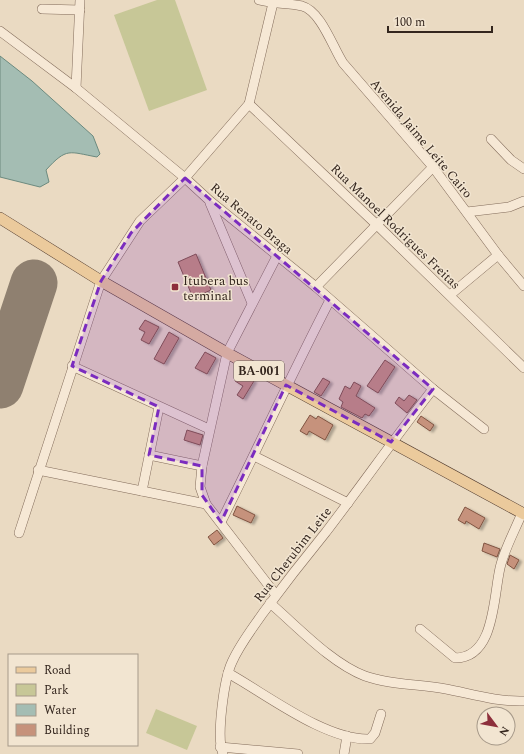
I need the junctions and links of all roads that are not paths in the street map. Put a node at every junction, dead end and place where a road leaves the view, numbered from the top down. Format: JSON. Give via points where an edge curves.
{"nodes":[{"id":1,"x":80,"y":0,"type":"edge"},
{"id":2,"x":259,"y":0,"type":"edge"},
{"id":3,"x":273,"y":3,"type":"junction"},
{"id":4,"x":302,"y":3,"type":"edge"},
{"id":5,"x":42,"y":9,"type":"dead end"},
{"id":6,"x":80,"y":10,"type":"junction"},
{"id":7,"x":0,"y":31,"type":"edge"},
{"id":8,"x":76,"y":88,"type":"junction"},
{"id":9,"x":249,"y":104,"type":"junction"},
{"id":10,"x":491,"y":139,"type":"dead end"},
{"id":11,"x":433,"y":167,"type":"junction"},
{"id":12,"x":524,"y":169,"type":"edge"},
{"id":13,"x":184,"y":178,"type":"junction"},
{"id":14,"x":210,"y":201,"type":"junction"},
{"id":15,"x":524,"y":201,"type":"edge"},
{"id":16,"x":467,"y":212,"type":"junction"},
{"id":17,"x":0,"y":218,"type":"edge"},
{"id":18,"x":377,"y":225,"type":"junction"},
{"id":19,"x":498,"y":255,"type":"junction"},
{"id":20,"x":276,"y":256,"type":"junction"},
{"id":21,"x":101,"y":281,"type":"junction"},
{"id":22,"x":524,"y":286,"type":"edge"},
{"id":23,"x":316,"y":287,"type":"junction"},
{"id":24,"x":450,"y":295,"type":"junction"},
{"id":25,"x":330,"y":300,"type":"junction"},
{"id":26,"x":252,"y":303,"type":"junction"},
{"id":27,"x":227,"y":353,"type":"junction"},
{"id":28,"x":72,"y":366,"type":"junction"},
{"id":29,"x":524,"y":368,"type":"edge"},
{"id":30,"x":286,"y":385,"type":"junction"},
{"id":31,"x":434,"y":389,"type":"junction"},
{"id":32,"x":159,"y":406,"type":"junction"},
{"id":33,"x":209,"y":429,"type":"junction"},
{"id":34,"x":484,"y":429,"type":"dead end"},
{"id":35,"x":391,"y":442,"type":"junction"},
{"id":36,"x":149,"y":455,"type":"junction"},
{"id":37,"x":254,"y":456,"type":"junction"},
{"id":38,"x":202,"y":466,"type":"junction"},
{"id":39,"x":38,"y":470,"type":"junction"},
{"id":40,"x":142,"y":491,"type":"junction"},
{"id":41,"x":348,"y":503,"type":"junction"},
{"id":42,"x":206,"y":504,"type":"junction"},
{"id":43,"x":523,"y":514,"type":"edge"},
{"id":44,"x":221,"y":522,"type":"junction"},
{"id":45,"x":19,"y":534,"type":"dead end"},
{"id":46,"x":276,"y":595,"type":"junction"},
{"id":47,"x":270,"y":603,"type":"junction"},
{"id":48,"x":420,"y":629,"type":"dead end"},
{"id":49,"x":228,"y":673,"type":"junction"},
{"id":50,"x":524,"y":702,"type":"edge"},
{"id":51,"x":381,"y":714,"type":"dead end"},
{"id":52,"x":346,"y":736,"type":"junction"},
{"id":53,"x":221,"y":750,"type":"edge"},
{"id":54,"x":298,"y":754,"type":"edge"},
{"id":55,"x":344,"y":754,"type":"edge"}],
"edges":[{"from":1,"to":6,"type":"street"},
{"from":2,"to":3,"type":"street"},
{"from":3,"to":4,"type":"street"},
{"from":3,"to":9,"type":"street"},
{"from":4,"to":11,"type":"street","name":"Avenida Jaime Leite Cairo","via":[[320,21],[334,50],[353,75]]},
{"from":5,"to":6,"type":"street"},
{"from":6,"to":8,"type":"street"},
{"from":7,"to":8,"type":"street","name":"Rua Renato Braga"},
{"from":8,"to":13,"type":"street","name":"Rua Renato Braga"},
{"from":9,"to":13,"type":"street"},
{"from":9,"to":18,"type":"street","name":"Rua Manoel Rodrigues Freitas"},
{"from":10,"to":12,"type":"street","via":[[511,160]]},
{"from":11,"to":16,"type":"street","name":"Avenida Jaime Leite Cairo"},
{"from":11,"to":18,"type":"street"},
{"from":13,"to":14,"type":"street","name":"Rua Renato Braga"},
{"from":13,"to":21,"type":"street","via":[[140,221]]},
{"from":14,"to":20,"type":"street","name":"Rua Renato Braga"},
{"from":14,"to":26,"type":"street"},
{"from":15,"to":16,"type":"street","via":[[509,207]]},
{"from":16,"to":19,"type":"street","name":"Avenida Jaime Leite Cairo"},
{"from":17,"to":21,"type":"main road","number":"BA-001"},
{"from":18,"to":23,"type":"street"},
{"from":18,"to":24,"type":"street","name":"Rua Manoel Rodrigues Freitas"},
{"from":19,"to":22,"type":"street","name":"Avenida Jaime Leite Cairo"},
{"from":19,"to":24,"type":"street"},
{"from":20,"to":23,"type":"street","name":"Rua Renato Braga"},
{"from":20,"to":26,"type":"street"},
{"from":21,"to":27,"type":"main road","number":"BA-001"},
{"from":21,"to":28,"type":"street"},
{"from":23,"to":25,"type":"street","name":"Rua Renato Braga"},
{"from":24,"to":29,"type":"street","name":"Rua Manoel Rodrigues Freitas"},
{"from":25,"to":30,"type":"street"},
{"from":25,"to":31,"type":"street","name":"Rua Renato Braga"},
{"from":26,"to":27,"type":"street"},
{"from":27,"to":30,"type":"main road","number":"BA-001"},
{"from":27,"to":33,"type":"street"},
{"from":28,"to":32,"type":"street"},
{"from":28,"to":39,"type":"street"},
{"from":30,"to":35,"type":"main road","number":"BA-001"},
{"from":30,"to":37,"type":"street"},
{"from":31,"to":34,"type":"street","name":"Rua Renato Braga"},
{"from":31,"to":35,"type":"street","name":"Rua Cherubim Leite"},
{"from":32,"to":33,"type":"street"},
{"from":32,"to":36,"type":"street"},
{"from":33,"to":38,"type":"street"},
{"from":35,"to":41,"type":"street","name":"Rua Cherubim Leite"},
{"from":35,"to":43,"type":"main road","number":"BA-001"},
{"from":36,"to":38,"type":"street"},
{"from":36,"to":40,"type":"street"},
{"from":37,"to":41,"type":"street"},
{"from":37,"to":44,"type":"street"},
{"from":38,"to":42,"type":"street","via":[[200,487]]},
{"from":39,"to":40,"type":"street"},
{"from":39,"to":45,"type":"street"},
{"from":40,"to":42,"type":"street"},
{"from":41,"to":46,"type":"street","name":"Rua Cherubim Leite"},
{"from":42,"to":44,"type":"street"},
{"from":43,"to":48,"type":"street","via":[[501,565],[490,626],[476,648],[467,656],[455,658]]},
{"from":44,"to":46,"type":"street"},
{"from":46,"to":47,"type":"street","name":"Rua Cherubim Leite"},
{"from":47,"to":49,"type":"street","name":"Rua Cherubim Leite","via":[[246,637]]},
{"from":47,"to":50,"type":"street","via":[[341,662],[365,676],[502,701]]},
{"from":49,"to":52,"type":"street","via":[[321,727]]},
{"from":49,"to":53,"type":"street","name":"Rua Cherubim Leite"},
{"from":51,"to":52,"type":"street","via":[[375,733],[370,739]]},
{"from":52,"to":55,"type":"street"},
{"from":53,"to":54,"type":"street"}]}
